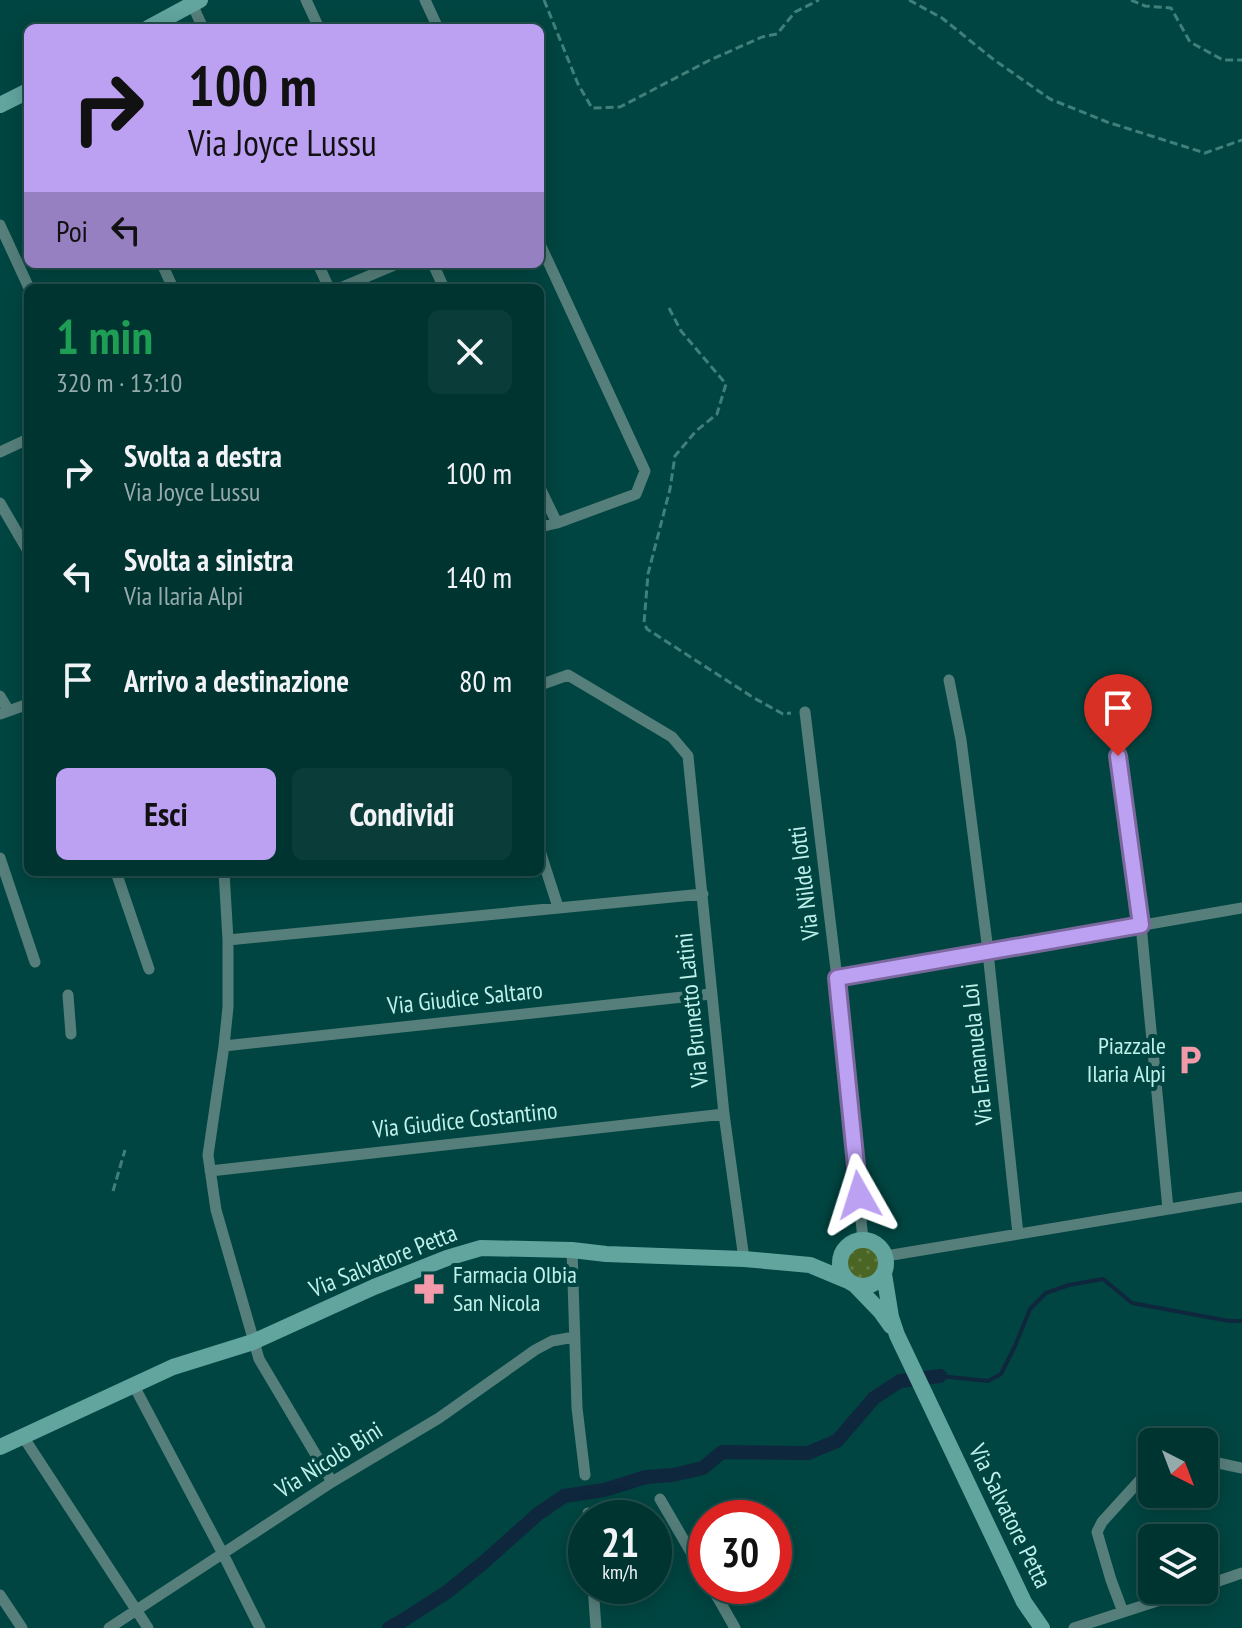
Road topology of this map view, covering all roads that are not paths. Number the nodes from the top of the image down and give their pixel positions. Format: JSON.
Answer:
{"nodes":[{"id":1,"x":306,"y":0,"type":"edge"},
{"id":2,"x":425,"y":0,"type":"edge"},
{"id":3,"x":194,"y":1,"type":"edge"},
{"id":4,"x":155,"y":24,"type":"edge"},
{"id":5,"x":202,"y":24,"type":"edge"},
{"id":6,"x":317,"y":24,"type":"edge"},
{"id":7,"x":436,"y":24,"type":"edge"},
{"id":8,"x":24,"y":93,"type":"edge"},
{"id":9,"x":0,"y":105,"type":"edge"},
{"id":10,"x":0,"y":225,"type":"edge"},
{"id":11,"x":544,"y":253,"type":"edge"},
{"id":12,"x":388,"y":268,"type":"edge"},
{"id":13,"x":27,"y":284,"type":"edge"},
{"id":14,"x":350,"y":284,"type":"edge"},
{"id":15,"x":24,"y":441,"type":"edge"},
{"id":16,"x":0,"y":452,"type":"edge"},
{"id":17,"x":544,"y":496,"type":"edge"},
{"id":18,"x":0,"y":503,"type":"edge"},
{"id":19,"x":557,"y":523,"type":"junction"},
{"id":20,"x":544,"y":526,"type":"edge"},
{"id":21,"x":24,"y":544,"type":"edge"},
{"id":22,"x":949,"y":680,"type":"dead end"},
{"id":23,"x":544,"y":684,"type":"edge"},
{"id":24,"x":0,"y":696,"type":"edge"},
{"id":25,"x":24,"y":705,"type":"edge"},
{"id":26,"x":5,"y":712,"type":"edge"},
{"id":27,"x":805,"y":712,"type":"road end"},
{"id":28,"x":1114,"y":727,"type":"dead end"},
{"id":29,"x":0,"y":858,"type":"edge"},
{"id":30,"x":544,"y":863,"type":"edge"},
{"id":31,"x":117,"y":876,"type":"edge"},
{"id":32,"x":224,"y":876,"type":"edge"},
{"id":33,"x":703,"y":894,"type":"junction"},
{"id":34,"x":558,"y":907,"type":"junction"},
{"id":35,"x":1242,"y":908,"type":"edge"},
{"id":36,"x":1141,"y":925,"type":"junction"},
{"id":37,"x":228,"y":940,"type":"junction"},
{"id":38,"x":988,"y":951,"type":"junction"},
{"id":39,"x":35,"y":962,"type":"dead end"},
{"id":40,"x":149,"y":969,"type":"dead end"},
{"id":41,"x":837,"y":978,"type":"junction"},
{"id":42,"x":711,"y":994,"type":"junction"},
{"id":43,"x":68,"y":995,"type":"dead end"},
{"id":44,"x":71,"y":1034,"type":"dead end"},
{"id":45,"x":224,"y":1046,"type":"junction"},
{"id":46,"x":724,"y":1114,"type":"junction"},
{"id":47,"x":210,"y":1171,"type":"junction"},
{"id":48,"x":1242,"y":1197,"type":"edge"},
{"id":49,"x":1168,"y":1209,"type":"junction"},
{"id":50,"x":1018,"y":1234,"type":"junction"},
{"id":51,"x":863,"y":1240,"type":"junction"},
{"id":52,"x":844,"y":1249,"type":"junction"},
{"id":53,"x":572,"y":1250,"type":"junction"},
{"id":54,"x":886,"y":1256,"type":"junction"},
{"id":55,"x":744,"y":1259,"type":"junction"},
{"id":56,"x":810,"y":1265,"type":"junction"},
{"id":57,"x":884,"y":1274,"type":"junction"},
{"id":58,"x":850,"y":1283,"type":"junction"},
{"id":59,"x":897,"y":1335,"type":"junction"},
{"id":60,"x":574,"y":1337,"type":"junction"},
{"id":61,"x":253,"y":1342,"type":"junction"},
{"id":62,"x":133,"y":1384,"type":"junction"},
{"id":63,"x":24,"y":1438,"type":"junction"},
{"id":64,"x":0,"y":1447,"type":"edge"},
{"id":65,"x":1218,"y":1463,"type":"edge"},
{"id":66,"x":1242,"y":1468,"type":"edge"},
{"id":67,"x":585,"y":1475,"type":"dead end"},
{"id":68,"x":332,"y":1482,"type":"junction"},
{"id":69,"x":1138,"y":1482,"type":"edge"},
{"id":70,"x":660,"y":1499,"type":"dead end"},
{"id":71,"x":688,"y":1547,"type":"edge"},
{"id":72,"x":223,"y":1554,"type":"junction"},
{"id":73,"x":1242,"y":1573,"type":"edge"},
{"id":74,"x":1218,"y":1581,"type":"edge"},
{"id":75,"x":0,"y":1595,"type":"edge"},
{"id":76,"x":594,"y":1604,"type":"edge"},
{"id":77,"x":721,"y":1604,"type":"edge"},
{"id":78,"x":1148,"y":1604,"type":"edge"},
{"id":79,"x":136,"y":1611,"type":"junction"},
{"id":80,"x":1123,"y":1612,"type":"junction"},
{"id":81,"x":22,"y":1628,"type":"edge"},
{"id":82,"x":109,"y":1628,"type":"edge"},
{"id":83,"x":148,"y":1628,"type":"edge"},
{"id":84,"x":260,"y":1628,"type":"edge"},
{"id":85,"x":596,"y":1628,"type":"edge"},
{"id":86,"x":735,"y":1628,"type":"edge"},
{"id":87,"x":1042,"y":1628,"type":"edge"},
{"id":88,"x":1074,"y":1628,"type":"edge"}],
"edges":[{"from":1,"to":6,"type":"street"},
{"from":2,"to":7,"type":"street"},
{"from":3,"to":4,"type":"street"},
{"from":3,"to":5,"type":"street"},
{"from":8,"to":9,"type":"street"},
{"from":10,"to":13,"type":"street"},
{"from":11,"to":19,"type":"street"},
{"from":12,"to":14,"type":"street"},
{"from":15,"to":16,"type":"street"},
{"from":17,"to":19,"type":"street"},
{"from":18,"to":21,"type":"street"},
{"from":19,"to":20,"type":"street"},
{"from":22,"to":38,"type":"street","name":"Via Emanuela Loi"},
{"from":23,"to":33,"type":"street","name":"Via Brunetto Latini"},
{"from":24,"to":26,"type":"street"},
{"from":25,"to":26,"type":"street"},
{"from":27,"to":41,"type":"street","name":"Via Nilde Iotti"},
{"from":28,"to":36,"type":"street"},
{"from":29,"to":39,"type":"street"},
{"from":30,"to":34,"type":"street"},
{"from":31,"to":40,"type":"street"},
{"from":32,"to":37,"type":"street"},
{"from":33,"to":34,"type":"street"},
{"from":33,"to":42,"type":"street","name":"Via Brunetto Latini"},
{"from":34,"to":37,"type":"street"},
{"from":35,"to":36,"type":"street"},
{"from":36,"to":38,"type":"street"},
{"from":36,"to":49,"type":"street"},
{"from":37,"to":45,"type":"street"},
{"from":38,"to":41,"type":"street"},
{"from":38,"to":50,"type":"street","name":"Via Emanuela Loi"},
{"from":41,"to":51,"type":"street","name":"Via Nilde Iotti"},
{"from":42,"to":45,"type":"street","name":"Via Giudice Saltaro"},
{"from":42,"to":46,"type":"street","name":"Via Brunetto Latini"},
{"from":43,"to":44,"type":"street"},
{"from":45,"to":47,"type":"street"},
{"from":46,"to":47,"type":"street","name":"Via Giudice Costantino"},
{"from":46,"to":55,"type":"street","name":"Via Brunetto Latini"},
{"from":47,"to":61,"type":"street"},
{"from":48,"to":49,"type":"street"},
{"from":49,"to":50,"type":"street"},
{"from":50,"to":54,"type":"street"},
{"from":51,"to":52,"type":"street"},
{"from":51,"to":54,"type":"street"},
{"from":52,"to":56,"type":"street"},
{"from":52,"to":58,"type":"street"},
{"from":53,"to":55,"type":"street","name":"Via Salvatore Petta"},
{"from":53,"to":60,"type":"street"},
{"from":53,"to":61,"type":"street","name":"Via Salvatore Petta"},
{"from":54,"to":57,"type":"street"},
{"from":55,"to":56,"type":"street","name":"Via Salvatore Petta"},
{"from":56,"to":58,"type":"street","name":"Via Salvatore Petta"},
{"from":57,"to":58,"type":"street"},
{"from":57,"to":59,"type":"street","name":"Via Salvatore Petta"},
{"from":58,"to":59,"type":"street","name":"Via Salvatore Petta"},
{"from":59,"to":87,"type":"street","name":"Via Salvatore Petta"},
{"from":60,"to":67,"type":"street"},
{"from":60,"to":68,"type":"street","name":"Via Nicolò Bini"},
{"from":61,"to":62,"type":"street","name":"Via Salvatore Petta"},
{"from":61,"to":68,"type":"street"},
{"from":62,"to":63,"type":"street","name":"Via Salvatore Petta"},
{"from":62,"to":72,"type":"street"},
{"from":63,"to":64,"type":"street","name":"Via Salvatore Petta"},
{"from":63,"to":79,"type":"street"},
{"from":65,"to":66,"type":"street"},
{"from":68,"to":72,"type":"street","name":"Via Nicolò Bini"},
{"from":69,"to":80,"type":"street"},
{"from":70,"to":71,"type":"street"},
{"from":72,"to":79,"type":"street","name":"Via Nicolò Bini"},
{"from":72,"to":84,"type":"street"},
{"from":73,"to":74,"type":"street"},
{"from":75,"to":81,"type":"street"},
{"from":76,"to":85,"type":"street"},
{"from":77,"to":86,"type":"street"},
{"from":78,"to":80,"type":"street"},
{"from":79,"to":82,"type":"street","name":"Via Nicolò Bini"},
{"from":79,"to":83,"type":"street"},
{"from":80,"to":88,"type":"street"}]}
